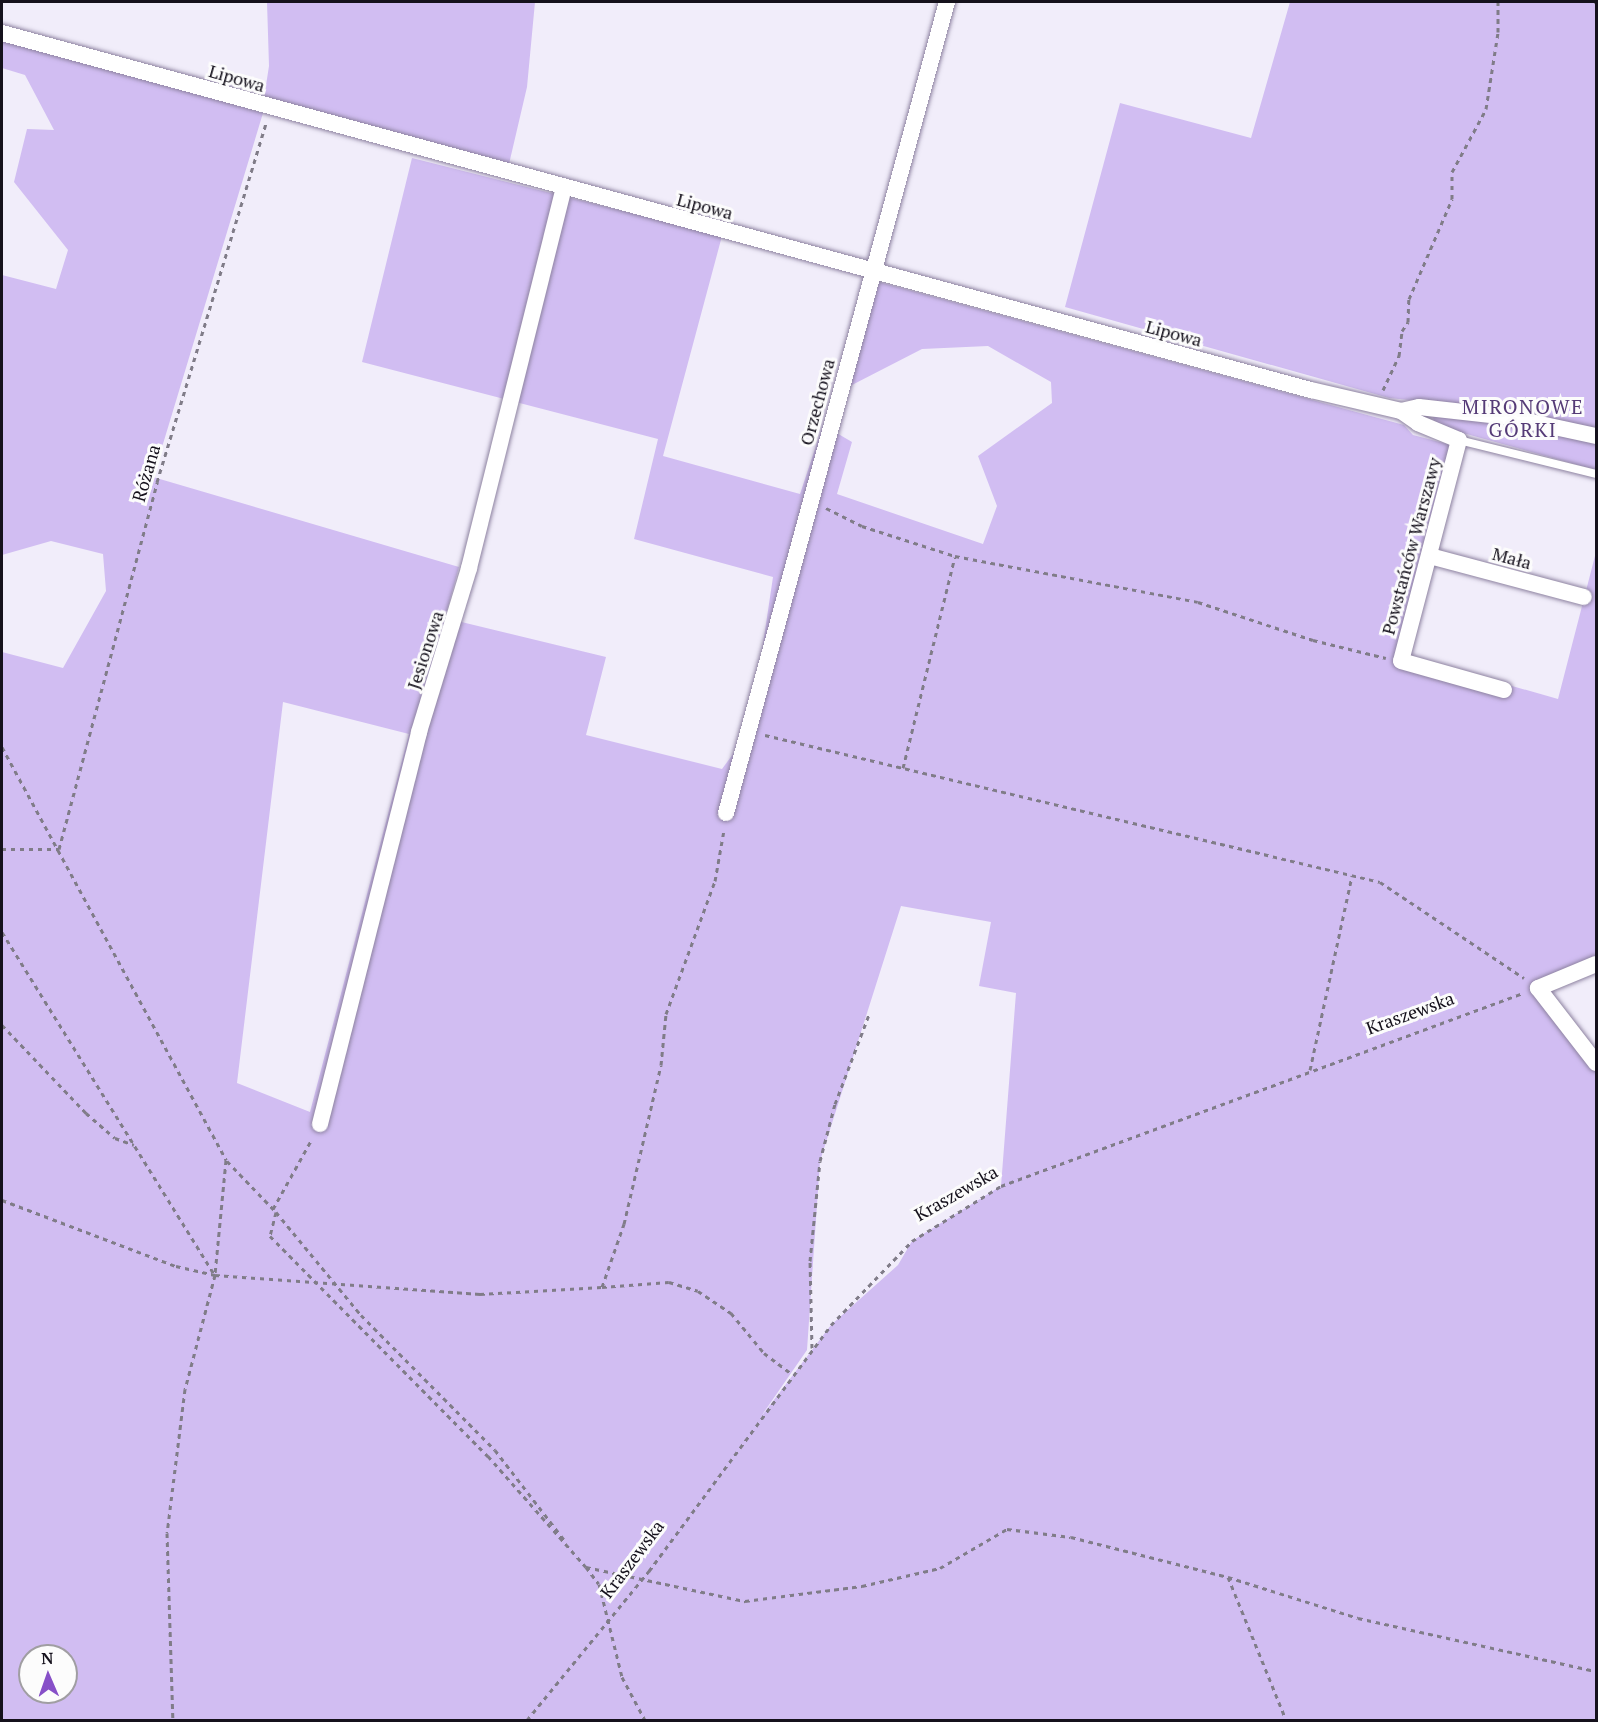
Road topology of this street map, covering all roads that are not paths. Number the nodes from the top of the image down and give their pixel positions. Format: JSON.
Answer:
{"nodes":[{"id":1,"x":947,"y":2,"type":"edge"},
{"id":2,"x":2,"y":33,"type":"edge"},
{"id":3,"x":564,"y":187,"type":"junction"},
{"id":4,"x":873,"y":271,"type":"junction"},
{"id":5,"x":1401,"y":411,"type":"junction"},
{"id":6,"x":1596,"y":436,"type":"edge"},
{"id":7,"x":1459,"y":440,"type":"junction"},
{"id":8,"x":1596,"y":474,"type":"edge"},
{"id":9,"x":1430,"y":556,"type":"junction"},
{"id":10,"x":1584,"y":597,"type":"dead end"},
{"id":11,"x":1504,"y":690,"type":"dead end"},
{"id":12,"x":726,"y":813,"type":"road end"},
{"id":13,"x":1596,"y":964,"type":"edge"},
{"id":14,"x":1596,"y":1063,"type":"edge"},
{"id":15,"x":320,"y":1124,"type":"road end"}],
"edges":[{"from":1,"to":4,"type":"street","name":"Orzechowa"},
{"from":2,"to":3,"type":"street","name":"Lipowa"},
{"from":3,"to":4,"type":"street","name":"Lipowa"},
{"from":3,"to":15,"type":"street","name":"Jesionowa"},
{"from":4,"to":5,"type":"street","name":"Lipowa"},
{"from":4,"to":12,"type":"street","name":"Orzechowa"},
{"from":5,"to":6,"type":"street","name":"Lipowa"},
{"from":5,"to":7,"type":"street","name":"Lipowa"},
{"from":7,"to":8,"type":"lane","name":"Lipowa"},
{"from":7,"to":9,"type":"street","name":"Powstańców Warszawy"},
{"from":9,"to":10,"type":"street","name":"Mała"},
{"from":9,"to":11,"type":"street","name":"Powstańców Warszawy"},
{"from":13,"to":14,"type":"street"}]}
